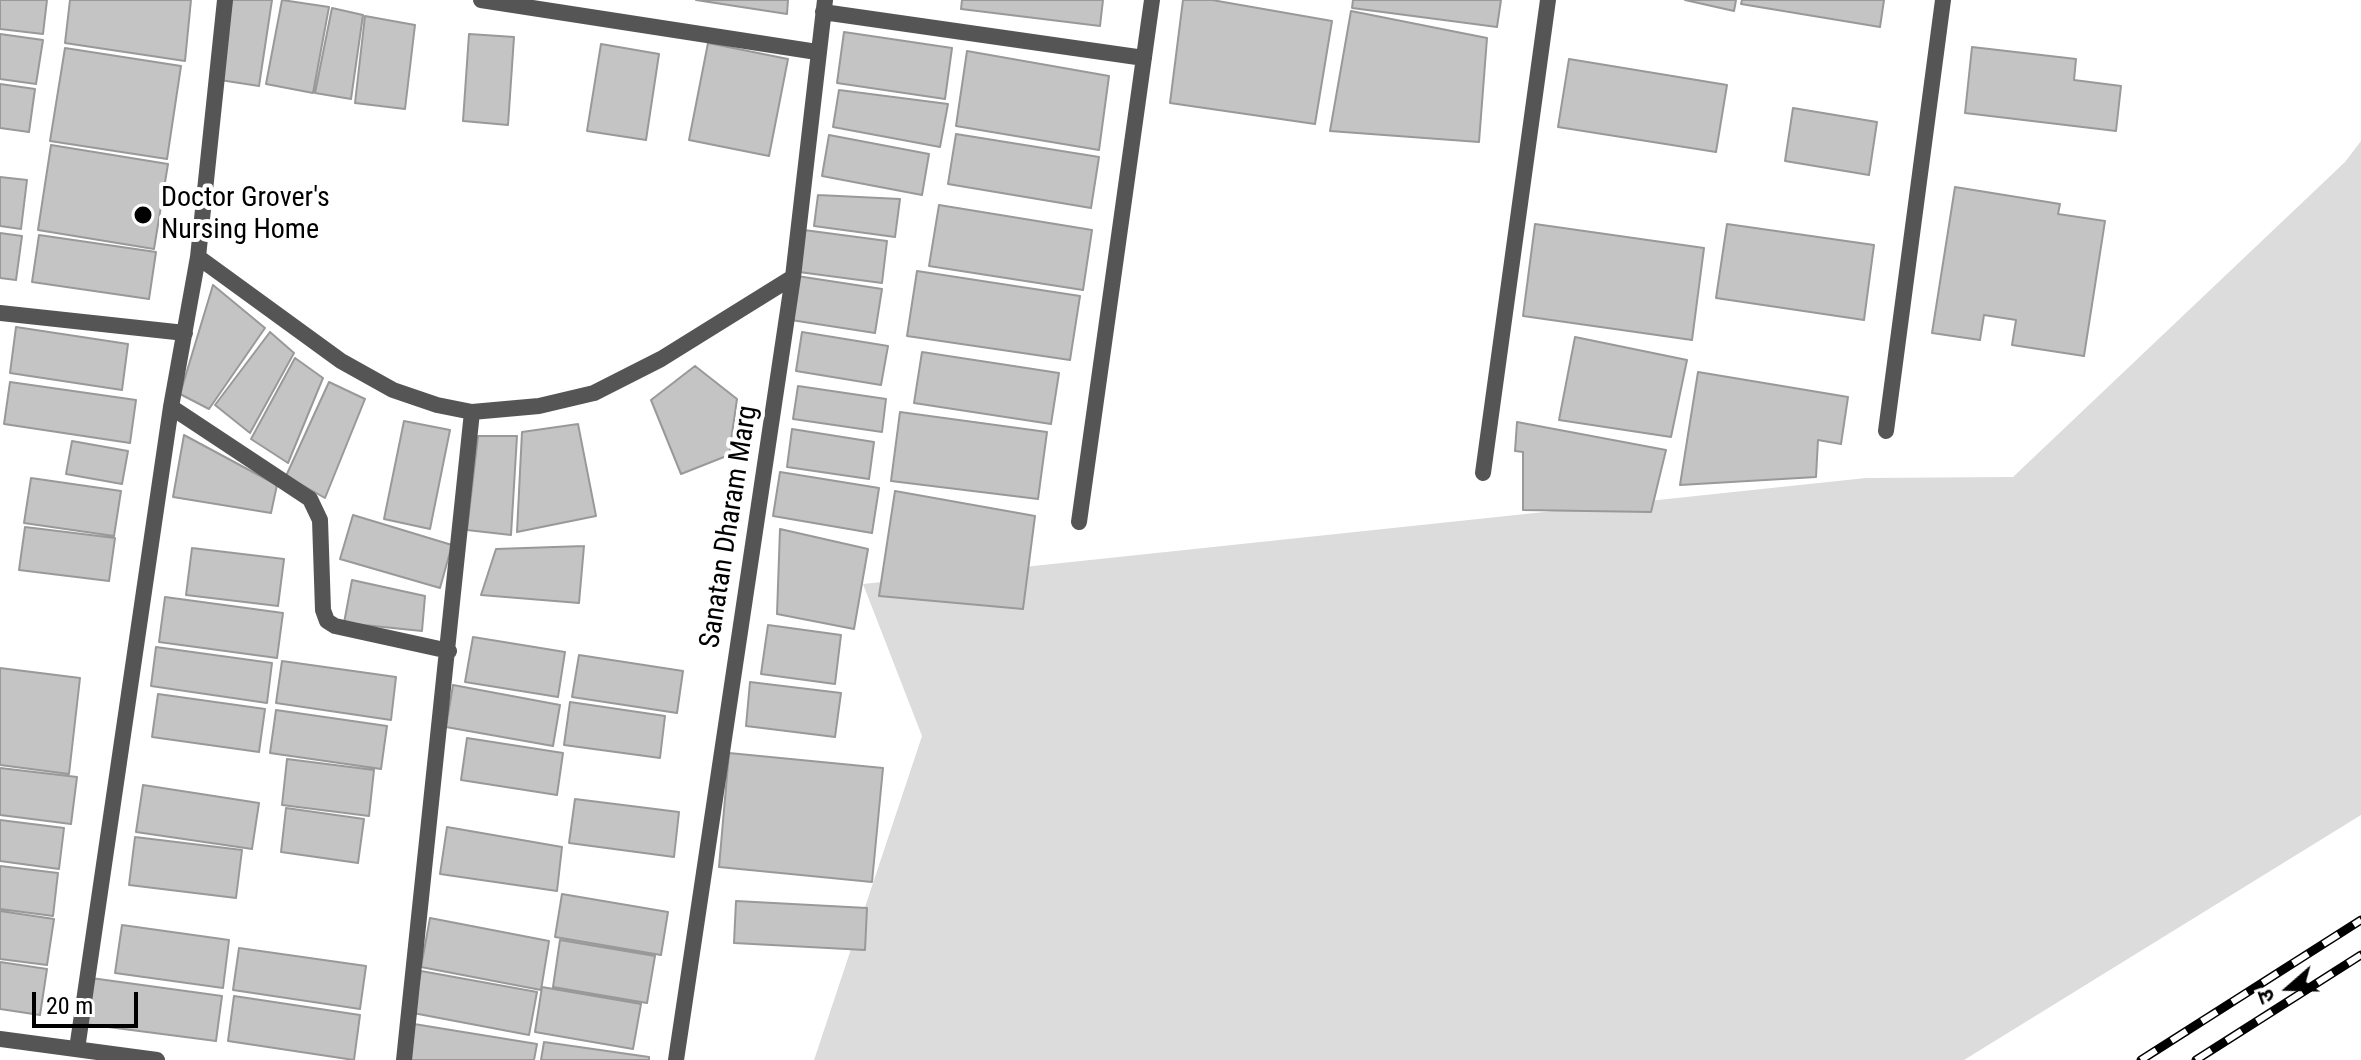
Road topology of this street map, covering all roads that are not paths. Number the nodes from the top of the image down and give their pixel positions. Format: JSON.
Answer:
{"nodes":[{"id":1,"x":225,"y":0,"type":"edge"},
{"id":2,"x":481,"y":0,"type":"edge"},
{"id":3,"x":1152,"y":0,"type":"edge"},
{"id":4,"x":1548,"y":0,"type":"edge"},
{"id":5,"x":1943,"y":0,"type":"edge"},
{"id":6,"x":824,"y":6,"type":"edge"},
{"id":7,"x":817,"y":52,"type":"junction"},
{"id":8,"x":1144,"y":58,"type":"junction"},
{"id":9,"x":198,"y":257,"type":"junction"},
{"id":10,"x":793,"y":277,"type":"junction"},
{"id":11,"x":0,"y":313,"type":"edge"},
{"id":12,"x":185,"y":333,"type":"junction"},
{"id":13,"x":171,"y":407,"type":"junction"},
{"id":14,"x":472,"y":412,"type":"junction"},
{"id":15,"x":1886,"y":431,"type":"dead end"},
{"id":16,"x":1483,"y":473,"type":"dead end"},
{"id":17,"x":1079,"y":522,"type":"dead end"},
{"id":18,"x":449,"y":651,"type":"junction"},
{"id":19,"x":0,"y":1039,"type":"edge"},
{"id":20,"x":77,"y":1049,"type":"junction"},
{"id":21,"x":157,"y":1060,"type":"edge"},
{"id":22,"x":404,"y":1060,"type":"edge"},
{"id":23,"x":676,"y":1060,"type":"edge"}],
"edges":[{"from":1,"to":9,"type":"street"},
{"from":2,"to":7,"type":"street"},
{"from":3,"to":8,"type":"street"},
{"from":4,"to":16,"type":"street"},
{"from":5,"to":15,"type":"street"},
{"from":6,"to":7,"type":"street","name":"Sanatan Dharam Marg"},
{"from":6,"to":8,"type":"street"},
{"from":7,"to":10,"type":"street","name":"Sanatan Dharam Marg"},
{"from":8,"to":17,"type":"street"},
{"from":9,"to":12,"type":"street"},
{"from":9,"to":14,"type":"street"},
{"from":10,"to":14,"type":"street"},
{"from":10,"to":23,"type":"street","name":"Sanatan Dharam Marg"},
{"from":11,"to":12,"type":"street"},
{"from":12,"to":13,"type":"street"},
{"from":13,"to":18,"type":"street"},
{"from":13,"to":20,"type":"street"},
{"from":14,"to":18,"type":"street"},
{"from":18,"to":22,"type":"street"},
{"from":19,"to":20,"type":"street"},
{"from":20,"to":21,"type":"street"}]}
